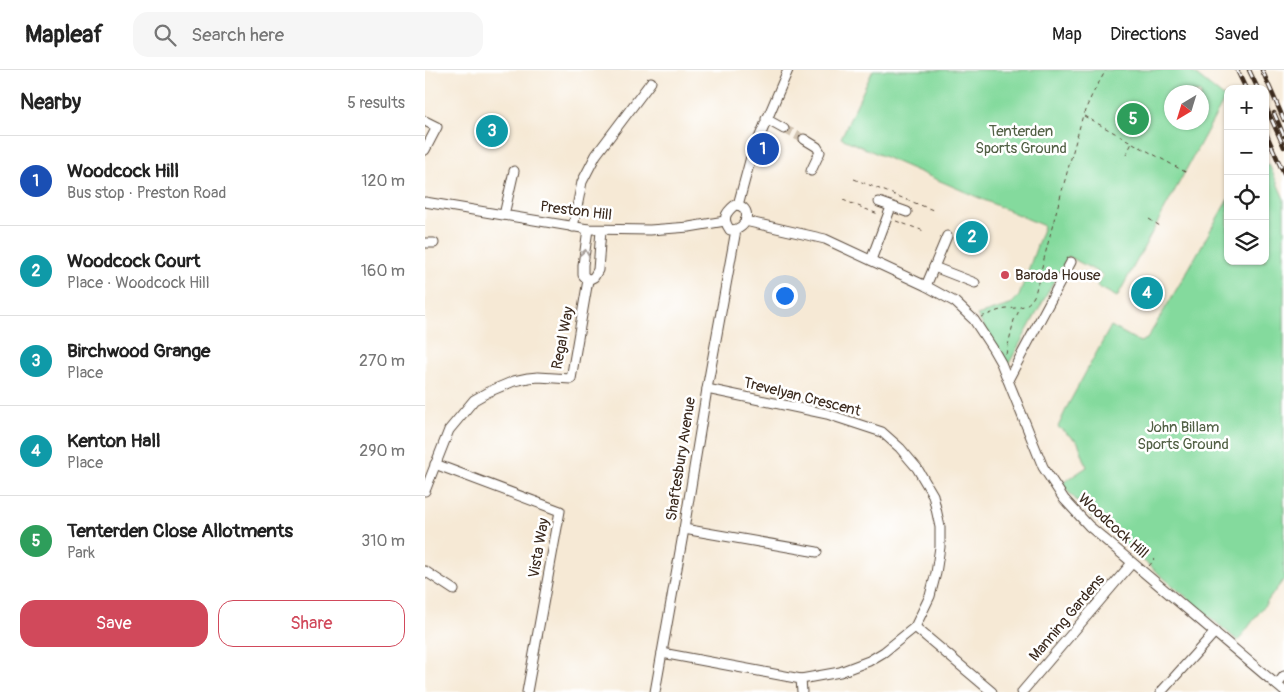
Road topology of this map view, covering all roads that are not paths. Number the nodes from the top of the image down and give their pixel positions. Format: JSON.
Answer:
{"nodes":[{"id":1,"x":788,"y":70,"type":"edge"},
{"id":2,"x":651,"y":82,"type":"dead end"},
{"id":3,"x":766,"y":119,"type":"junction"},
{"id":4,"x":425,"y":121,"type":"edge"},
{"id":5,"x":784,"y":129,"type":"tunnel mouth"},
{"id":6,"x":803,"y":139,"type":"tunnel mouth"},
{"id":7,"x":425,"y":150,"type":"edge"},
{"id":8,"x":514,"y":171,"type":"dead end"},
{"id":9,"x":811,"y":171,"type":"dead end"},
{"id":10,"x":425,"y":202,"type":"edge"},
{"id":11,"x":879,"y":202,"type":"dead end"},
{"id":12,"x":738,"y":205,"type":"junction"},
{"id":13,"x":891,"y":207,"type":"junction"},
{"id":14,"x":907,"y":212,"type":"dead end"},
{"id":15,"x":504,"y":215,"type":"junction"},
{"id":16,"x":745,"y":220,"type":"junction"},
{"id":17,"x":725,"y":221,"type":"junction"},
{"id":18,"x":573,"y":227,"type":"junction"},
{"id":19,"x":588,"y":229,"type":"junction"},
{"id":20,"x":601,"y":230,"type":"junction"},
{"id":21,"x":736,"y":230,"type":"junction"},
{"id":22,"x":947,"y":236,"type":"dead end"},
{"id":23,"x":871,"y":260,"type":"junction"},
{"id":24,"x":1071,"y":262,"type":"dead end"},
{"id":25,"x":933,"y":267,"type":"junction"},
{"id":26,"x":588,"y":280,"type":"junction"},
{"id":27,"x":975,"y":283,"type":"dead end"},
{"id":28,"x":926,"y":286,"type":"junction"},
{"id":29,"x":1008,"y":380,"type":"junction"},
{"id":30,"x":707,"y":389,"type":"junction"},
{"id":31,"x":435,"y":464,"type":"junction"},
{"id":32,"x":425,"y":491,"type":"edge"},
{"id":33,"x":684,"y":529,"type":"junction"},
{"id":34,"x":817,"y":552,"type":"dead end"},
{"id":35,"x":1132,"y":563,"type":"junction"},
{"id":36,"x":425,"y":571,"type":"edge"},
{"id":37,"x":454,"y":590,"type":"dead end"},
{"id":38,"x":915,"y":626,"type":"junction"},
{"id":39,"x":1215,"y":632,"type":"junction"},
{"id":40,"x":662,"y":653,"type":"junction"},
{"id":41,"x":1284,"y":676,"type":"edge"},
{"id":42,"x":801,"y":679,"type":"junction"},
{"id":43,"x":1281,"y":688,"type":"edge"},
{"id":44,"x":527,"y":692,"type":"edge"},
{"id":45,"x":655,"y":692,"type":"edge"},
{"id":46,"x":802,"y":692,"type":"edge"},
{"id":47,"x":992,"y":692,"type":"edge"},
{"id":48,"x":1022,"y":692,"type":"edge"},
{"id":49,"x":1161,"y":692,"type":"edge"}],
"edges":[{"from":1,"to":3,"type":"street"},
{"from":2,"to":18,"type":"street"},
{"from":3,"to":5,"type":"street"},
{"from":3,"to":12,"type":"street"},
{"from":4,"to":7,"type":"street"},
{"from":6,"to":9,"type":"street"},
{"from":8,"to":15,"type":"street"},
{"from":10,"to":15,"type":"street","name":"Preston Hill"},
{"from":11,"to":13,"type":"street"},
{"from":12,"to":16,"type":"street"},
{"from":12,"to":17,"type":"street"},
{"from":13,"to":14,"type":"street"},
{"from":13,"to":23,"type":"street"},
{"from":15,"to":18,"type":"street","name":"Preston Hill"},
{"from":16,"to":21,"type":"street"},
{"from":16,"to":23,"type":"street","name":"Woodcock Hill"},
{"from":17,"to":20,"type":"street","name":"Preston Hill"},
{"from":17,"to":21,"type":"street"},
{"from":18,"to":19,"type":"street","name":"Preston Hill"},
{"from":19,"to":20,"type":"street","name":"Preston Hill"},
{"from":26,"to":19,"type":"street","name":"Regal Way","one_way":true},
{"from":20,"to":26,"type":"street","name":"Regal Way"},
{"from":21,"to":30,"type":"street","name":"Shaftesbury Avenue"},
{"from":22,"to":25,"type":"street"},
{"from":23,"to":28,"type":"street","name":"Woodcock Hill"},
{"from":24,"to":29,"type":"street"},
{"from":25,"to":27,"type":"street"},
{"from":25,"to":28,"type":"street"},
{"from":26,"to":31,"type":"street","name":"Regal Way"},
{"from":28,"to":29,"type":"street","name":"Woodcock Hill"},
{"from":29,"to":35,"type":"street","name":"Woodcock Hill"},
{"from":30,"to":33,"type":"street","name":"Shaftesbury Avenue"},
{"from":30,"to":38,"type":"street","name":"Trevelyan Crescent"},
{"from":31,"to":32,"type":"street","name":"Regal Way"},
{"from":31,"to":44,"type":"street","name":"Vista Way"},
{"from":33,"to":34,"type":"street"},
{"from":33,"to":40,"type":"street","name":"Shaftesbury Avenue"},
{"from":35,"to":39,"type":"street","name":"Woodcock Hill"},
{"from":35,"to":48,"type":"street","name":"Manning Gardens"},
{"from":36,"to":37,"type":"street"},
{"from":38,"to":42,"type":"street","name":"Trevelyan Crescent"},
{"from":38,"to":47,"type":"street"},
{"from":39,"to":43,"type":"street","name":"Woodcock Hill"},
{"from":39,"to":49,"type":"street"},
{"from":40,"to":42,"type":"street","name":"Trevelyan Crescent"},
{"from":40,"to":45,"type":"street","name":"Shaftesbury Avenue"},
{"from":41,"to":43,"type":"street"},
{"from":42,"to":46,"type":"street"}]}
